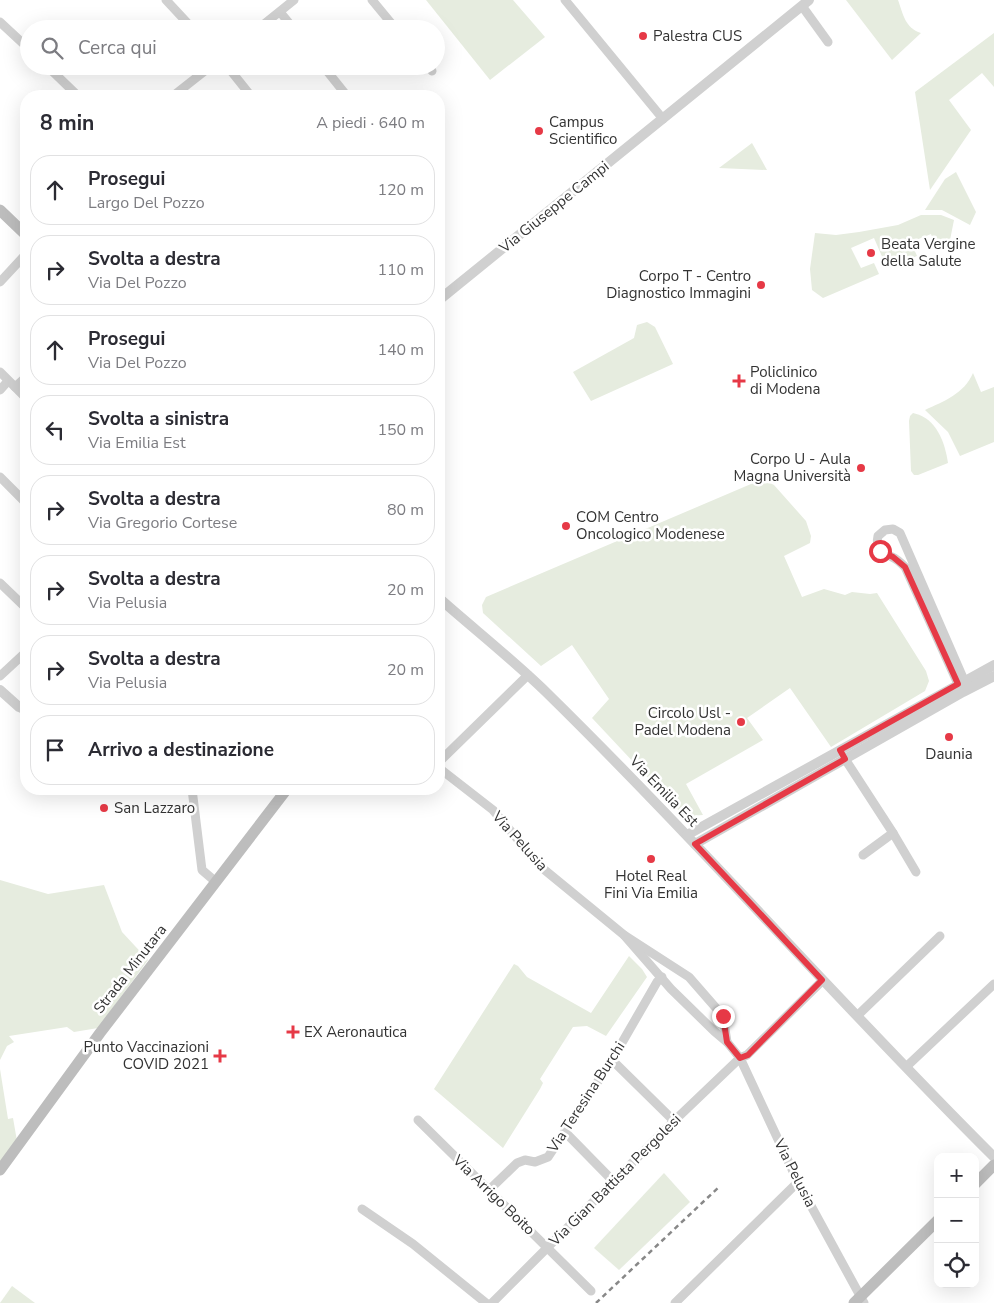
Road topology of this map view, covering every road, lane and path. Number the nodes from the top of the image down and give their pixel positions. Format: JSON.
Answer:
{"nodes":[{"id":1,"x":166,"y":0,"type":"edge"},
{"id":2,"x":294,"y":0,"type":"edge"},
{"id":3,"x":372,"y":0,"type":"edge"},
{"id":4,"x":565,"y":0,"type":"edge"},
{"id":5,"x":805,"y":3,"type":"edge"},
{"id":6,"x":280,"y":12,"type":"junction"},
{"id":7,"x":185,"y":20,"type":"edge"},
{"id":8,"x":270,"y":20,"type":"edge"},
{"id":9,"x":287,"y":20,"type":"edge"},
{"id":10,"x":389,"y":20,"type":"edge"},
{"id":11,"x":0,"y":22,"type":"edge"},
{"id":12,"x":20,"y":41,"type":"edge"},
{"id":13,"x":828,"y":42,"type":"dead end"},
{"id":14,"x":56,"y":75,"type":"edge"},
{"id":15,"x":200,"y":75,"type":"edge"},
{"id":16,"x":234,"y":75,"type":"edge"},
{"id":17,"x":330,"y":75,"type":"edge"},
{"id":18,"x":72,"y":90,"type":"edge"},
{"id":19,"x":181,"y":90,"type":"edge"},
{"id":20,"x":246,"y":90,"type":"edge"},
{"id":21,"x":342,"y":90,"type":"edge"},
{"id":22,"x":663,"y":119,"type":"junction"},
{"id":23,"x":0,"y":210,"type":"edge"},
{"id":24,"x":20,"y":230,"type":"edge"},
{"id":25,"x":20,"y":260,"type":"edge"},
{"id":26,"x":0,"y":282,"type":"edge"},
{"id":27,"x":445,"y":295,"type":"edge"},
{"id":28,"x":0,"y":372,"type":"edge"},
{"id":29,"x":20,"y":380,"type":"edge"},
{"id":30,"x":12,"y":384,"type":"junction"},
{"id":31,"x":0,"y":390,"type":"edge"},
{"id":32,"x":20,"y":392,"type":"edge"},
{"id":33,"x":0,"y":477,"type":"edge"},
{"id":34,"x":20,"y":497,"type":"edge"},
{"id":35,"x":0,"y":583,"type":"edge"},
{"id":36,"x":20,"y":602,"type":"edge"},
{"id":37,"x":445,"y":603,"type":"edge"},
{"id":38,"x":20,"y":658,"type":"edge"},
{"id":39,"x":994,"y":664,"type":"edge"},
{"id":40,"x":528,"y":675,"type":"junction"},
{"id":41,"x":0,"y":676,"type":"edge"},
{"id":42,"x":994,"y":676,"type":"edge"},
{"id":43,"x":963,"y":687,"type":"junction"},
{"id":44,"x":0,"y":690,"type":"edge"},
{"id":45,"x":20,"y":707,"type":"edge"},
{"id":46,"x":843,"y":755,"type":"junction"},
{"id":47,"x":445,"y":756,"type":"edge"},
{"id":48,"x":445,"y":773,"type":"edge"},
{"id":49,"x":774,"y":793,"type":"junction"},
{"id":50,"x":193,"y":795,"type":"edge"},
{"id":51,"x":282,"y":795,"type":"edge"},
{"id":52,"x":892,"y":834,"type":"junction"},
{"id":53,"x":687,"y":835,"type":"junction"},
{"id":54,"x":695,"y":844,"type":"junction"},
{"id":55,"x":863,"y":855,"type":"dead end"},
{"id":56,"x":916,"y":872,"type":"dead end"},
{"id":57,"x":216,"y":882,"type":"junction"},
{"id":58,"x":624,"y":935,"type":"junction"},
{"id":59,"x":940,"y":936,"type":"dead end"},
{"id":60,"x":671,"y":967,"type":"junction"},
{"id":61,"x":662,"y":977,"type":"junction"},
{"id":62,"x":822,"y":980,"type":"junction"},
{"id":63,"x":994,"y":984,"type":"edge"},
{"id":64,"x":857,"y":1016,"type":"junction"},
{"id":65,"x":727,"y":1042,"type":"junction"},
{"id":66,"x":740,"y":1058,"type":"junction"},
{"id":67,"x":612,"y":1060,"type":"junction"},
{"id":68,"x":906,"y":1067,"type":"junction"},
{"id":69,"x":418,"y":1120,"type":"dead end"},
{"id":70,"x":674,"y":1121,"type":"junction"},
{"id":71,"x":565,"y":1132,"type":"junction"},
{"id":72,"x":994,"y":1157,"type":"edge"},
{"id":73,"x":994,"y":1165,"type":"edge"},
{"id":74,"x":0,"y":1170,"type":"edge"},
{"id":75,"x":979,"y":1180,"type":"edge"},
{"id":76,"x":613,"y":1181,"type":"junction"},
{"id":77,"x":798,"y":1182,"type":"junction"},
{"id":78,"x":488,"y":1191,"type":"junction"},
{"id":79,"x":362,"y":1209,"type":"dead end"},
{"id":80,"x":934,"y":1224,"type":"edge"},
{"id":81,"x":548,"y":1247,"type":"junction"},
{"id":82,"x":591,"y":1291,"type":"dead end"},
{"id":83,"x":860,"y":1301,"type":"edge"},
{"id":84,"x":486,"y":1303,"type":"edge"},
{"id":85,"x":492,"y":1303,"type":"edge"},
{"id":86,"x":675,"y":1303,"type":"edge"}],
"edges":[{"from":1,"to":7,"type":"street"},
{"from":2,"to":6,"type":"street"},
{"from":3,"to":10,"type":"street"},
{"from":4,"to":22,"type":"street"},
{"from":5,"to":13,"type":"street"},
{"from":5,"to":22,"type":"street","name":"Via Giuseppe Campi"},
{"from":6,"to":8,"type":"street"},
{"from":6,"to":9,"type":"street"},
{"from":11,"to":12,"type":"street"},
{"from":14,"to":18,"type":"street"},
{"from":15,"to":19,"type":"street"},
{"from":16,"to":20,"type":"street"},
{"from":17,"to":21,"type":"street"},
{"from":22,"to":27,"type":"street","name":"Via Giuseppe Campi"},
{"from":23,"to":24,"type":"main road"},
{"from":25,"to":26,"type":"street"},
{"from":28,"to":30,"type":"street"},
{"from":29,"to":30,"type":"street"},
{"from":30,"to":31,"type":"street"},
{"from":30,"to":32,"type":"street"},
{"from":33,"to":34,"type":"street"},
{"from":35,"to":36,"type":"street"},
{"from":37,"to":40,"type":"street","name":"Via Emilia Est"},
{"from":38,"to":41,"type":"street"},
{"from":39,"to":43,"type":"street"},
{"from":40,"to":47,"type":"street"},
{"from":40,"to":53,"type":"street","name":"Via Emilia Est"},
{"from":42,"to":43,"type":"street"},
{"from":43,"to":43,"type":"street"},
{"from":43,"to":46,"type":"street"},
{"from":44,"to":45,"type":"street"},
{"from":46,"to":49,"type":"street"},
{"from":46,"to":52,"type":"street"},
{"from":48,"to":58,"type":"street","name":"Via Pelusia"},
{"from":49,"to":53,"type":"street"},
{"from":49,"to":54,"type":"street"},
{"from":50,"to":57,"type":"street"},
{"from":51,"to":57,"type":"main road","name":"Strada Minutara"},
{"from":52,"to":55,"type":"street"},
{"from":52,"to":56,"type":"street"},
{"from":53,"to":54,"type":"street","name":"Via Emilia Est"},
{"from":54,"to":62,"type":"street","name":"Via Emilia Est"},
{"from":57,"to":74,"type":"main road","name":"Strada Minutara"},
{"from":58,"to":60,"type":"street","name":"Via Pelusia"},
{"from":58,"to":61,"type":"street","name":"Via Pelusia"},
{"from":59,"to":64,"type":"street"},
{"from":60,"to":61,"type":"street"},
{"from":60,"to":65,"type":"street","name":"Via Pelusia"},
{"from":61,"to":65,"type":"street","name":"Via Pelusia"},
{"from":61,"to":67,"type":"street","name":"Via Teresina Burchi"},
{"from":62,"to":64,"type":"street","name":"Via Emilia Est"},
{"from":62,"to":66,"type":"street","name":"Via Gian Battista Pergolesi"},
{"from":63,"to":68,"type":"street"},
{"from":64,"to":68,"type":"street","name":"Via Emilia Est"},
{"from":65,"to":66,"type":"street","name":"Via Pelusia"},
{"from":66,"to":70,"type":"street","name":"Via Gian Battista Pergolesi"},
{"from":66,"to":77,"type":"street","name":"Via Pelusia"},
{"from":67,"to":70,"type":"street"},
{"from":67,"to":71,"type":"street","name":"Via Teresina Burchi"},
{"from":68,"to":72,"type":"street","name":"Via Emilia Est"},
{"from":69,"to":78,"type":"street","name":"Via Arrigo Boito"},
{"from":70,"to":76,"type":"street","name":"Via Gian Battista Pergolesi"},
{"from":71,"to":76,"type":"street"},
{"from":71,"to":78,"type":"street","name":"Via Teresina Burchi"},
{"from":73,"to":75,"type":"main road"},
{"from":76,"to":81,"type":"street","name":"Via Gian Battista Pergolesi"},
{"from":77,"to":83,"type":"street","name":"Via Pelusia"},
{"from":77,"to":86,"type":"street"},
{"from":78,"to":81,"type":"street","name":"Via Arrigo Boito"},
{"from":79,"to":84,"type":"street"},
{"from":80,"to":83,"type":"main road"},
{"from":81,"to":82,"type":"street","name":"Via Arrigo Boito"},
{"from":81,"to":85,"type":"street","name":"Via Gian Battista Pergolesi"}]}
